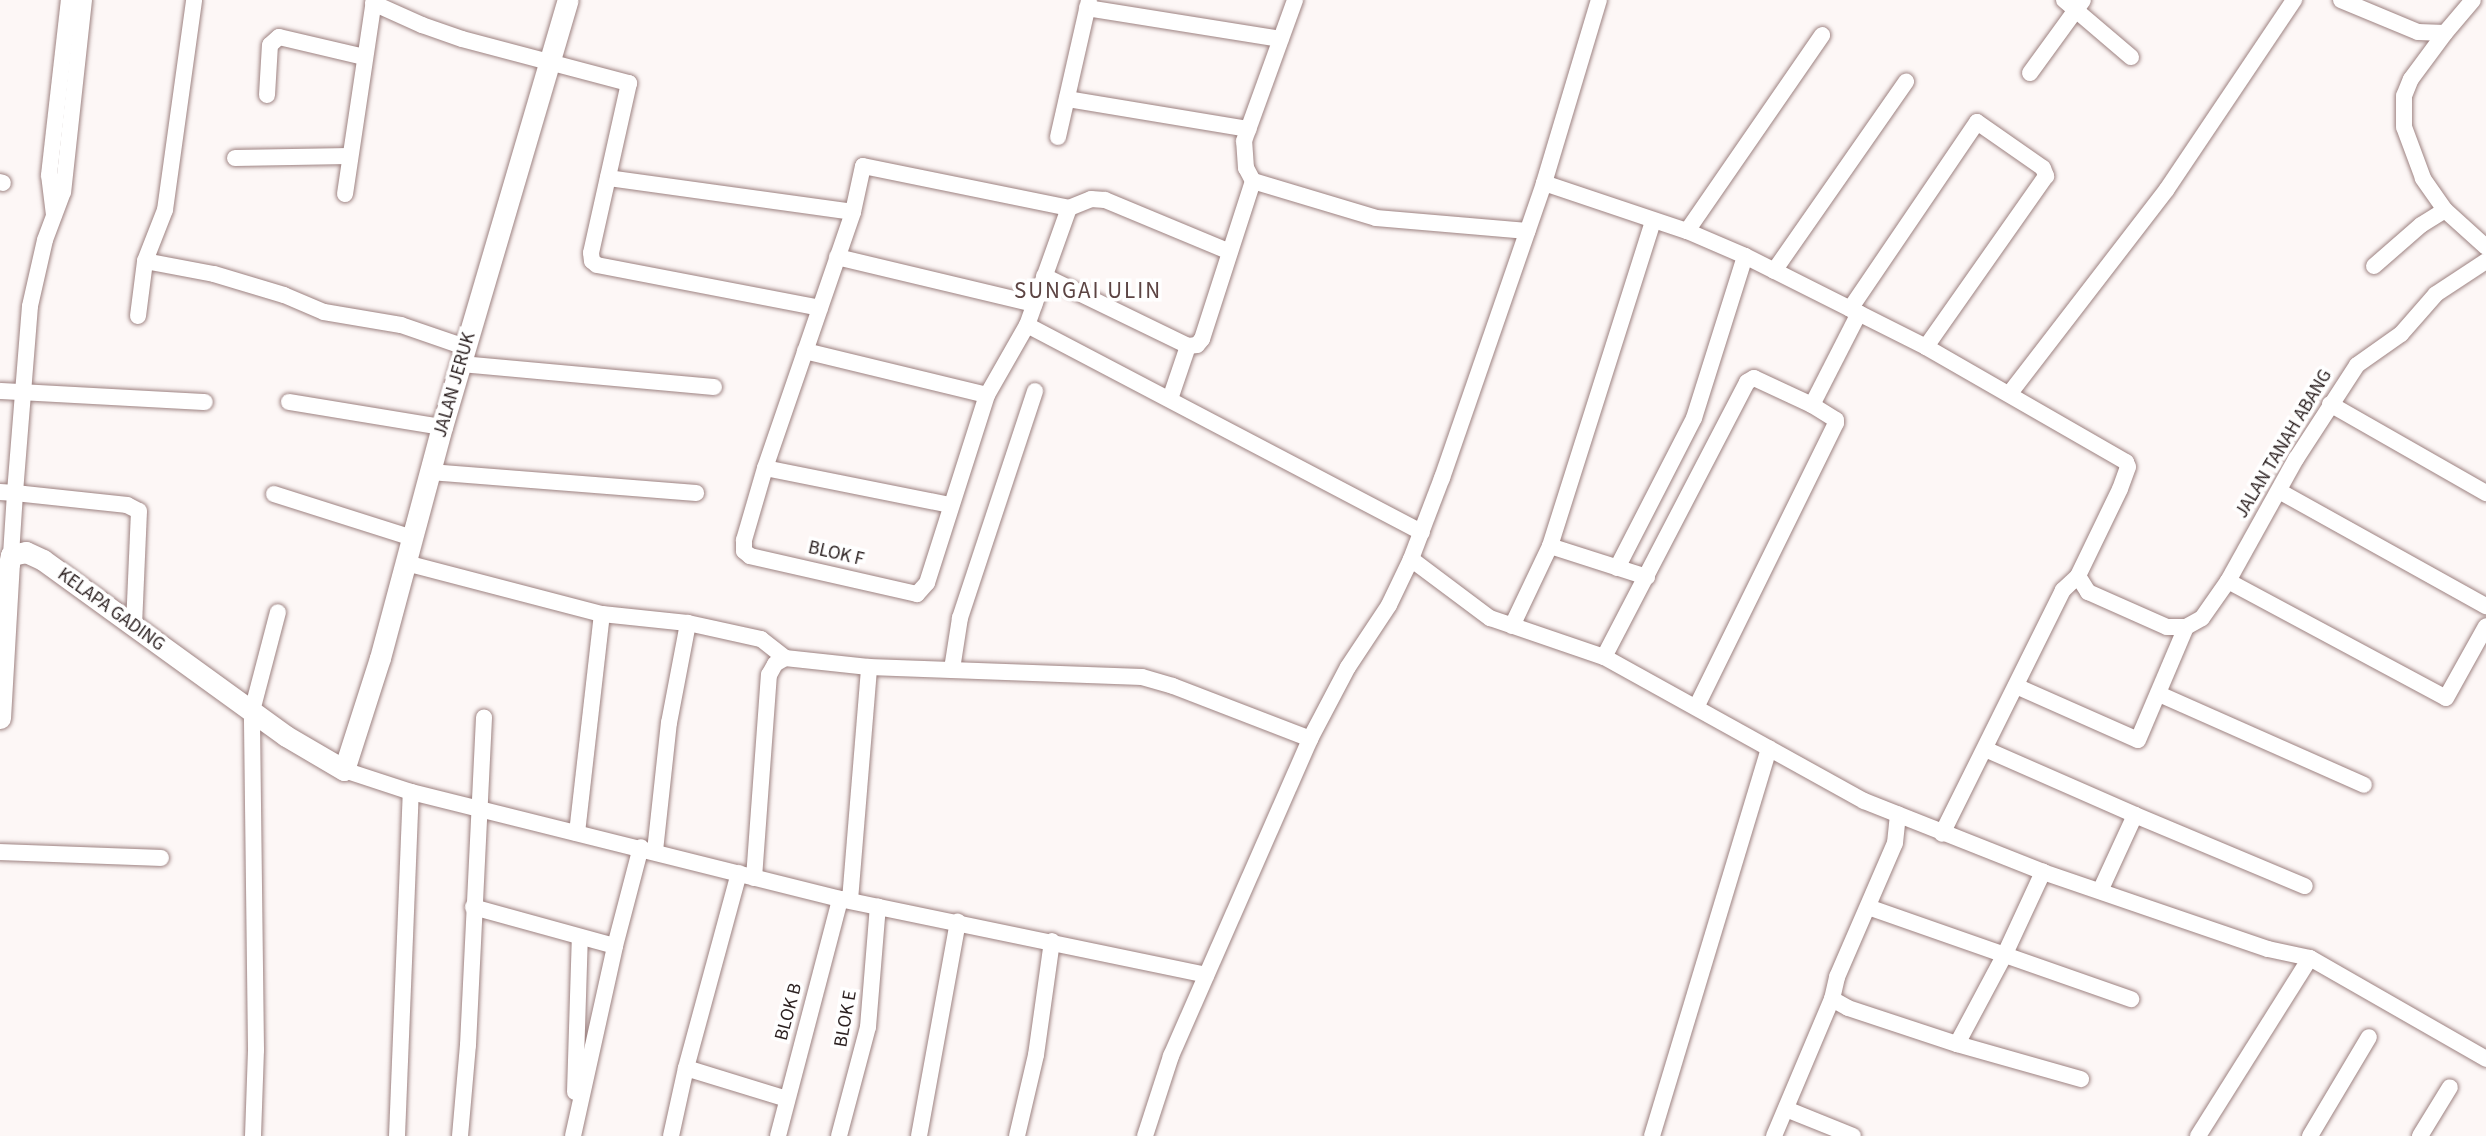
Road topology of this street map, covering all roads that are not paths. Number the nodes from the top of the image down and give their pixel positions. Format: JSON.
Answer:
{"nodes":[{"id":1,"x":69,"y":0,"type":"edge"},
{"id":2,"x":84,"y":0,"type":"edge"},
{"id":3,"x":194,"y":0,"type":"edge"},
{"id":4,"x":568,"y":0,"type":"edge"},
{"id":5,"x":1295,"y":0,"type":"edge"},
{"id":6,"x":1599,"y":0,"type":"edge"},
{"id":7,"x":2294,"y":0,"type":"edge"},
{"id":8,"x":2342,"y":0,"type":"edge"},
{"id":9,"x":2473,"y":0,"type":"edge"},
{"id":10,"x":373,"y":2,"type":"edge"},
{"id":11,"x":1088,"y":4,"type":"edge"},
{"id":12,"x":2074,"y":4,"type":"edge"},
{"id":13,"x":2445,"y":33,"type":"junction"},
{"id":14,"x":1822,"y":35,"type":"dead end"},
{"id":15,"x":1281,"y":39,"type":"junction"},
{"id":16,"x":364,"y":57,"type":"junction"},
{"id":17,"x":2131,"y":57,"type":"dead end"},
{"id":18,"x":550,"y":61,"type":"junction"},
{"id":19,"x":2031,"y":74,"type":"dead end"},
{"id":20,"x":1906,"y":82,"type":"dead end"},
{"id":21,"x":267,"y":95,"type":"dead end"},
{"id":22,"x":1067,"y":99,"type":"junction"},
{"id":23,"x":1249,"y":129,"type":"junction"},
{"id":24,"x":1058,"y":137,"type":"dead end"},
{"id":25,"x":349,"y":156,"type":"junction"},
{"id":26,"x":235,"y":158,"type":"dead end"},
{"id":27,"x":608,"y":178,"type":"junction"},
{"id":28,"x":1253,"y":181,"type":"junction"},
{"id":29,"x":1544,"y":183,"type":"junction"},
{"id":30,"x":345,"y":194,"type":"dead end"},
{"id":31,"x":1069,"y":208,"type":"junction"},
{"id":32,"x":2445,"y":210,"type":"junction"},
{"id":33,"x":853,"y":212,"type":"junction"},
{"id":34,"x":54,"y":215,"type":"junction"},
{"id":35,"x":1653,"y":222,"type":"junction"},
{"id":36,"x":1527,"y":231,"type":"junction"},
{"id":37,"x":1687,"y":231,"type":"junction"},
{"id":38,"x":2486,"y":247,"type":"edge"},
{"id":39,"x":1230,"y":252,"type":"junction"},
{"id":40,"x":1745,"y":256,"type":"junction"},
{"id":41,"x":837,"y":257,"type":"junction"},
{"id":42,"x":145,"y":261,"type":"junction"},
{"id":43,"x":2486,"y":261,"type":"edge"},
{"id":44,"x":2374,"y":266,"type":"dead end"},
{"id":45,"x":1774,"y":271,"type":"junction"},
{"id":46,"x":1044,"y":276,"type":"junction"},
{"id":47,"x":1034,"y":304,"type":"junction"},
{"id":48,"x":820,"y":308,"type":"junction"},
{"id":49,"x":1854,"y":311,"type":"junction"},
{"id":50,"x":138,"y":316,"type":"dead end"},
{"id":51,"x":1027,"y":325,"type":"junction"},
{"id":52,"x":1188,"y":346,"type":"junction"},
{"id":53,"x":1926,"y":347,"type":"junction"},
{"id":54,"x":805,"y":351,"type":"junction"},
{"id":55,"x":463,"y":355,"type":"junction"},
{"id":56,"x":714,"y":387,"type":"dead end"},
{"id":57,"x":0,"y":391,"type":"edge"},
{"id":58,"x":1035,"y":391,"type":"dead end"},
{"id":59,"x":24,"y":393,"type":"junction"},
{"id":60,"x":2010,"y":393,"type":"junction"},
{"id":61,"x":987,"y":395,"type":"junction"},
{"id":62,"x":1170,"y":400,"type":"junction"},
{"id":63,"x":205,"y":402,"type":"dead end"},
{"id":64,"x":289,"y":402,"type":"dead end"},
{"id":65,"x":2330,"y":404,"type":"junction"},
{"id":66,"x":1812,"y":405,"type":"junction"},
{"id":67,"x":442,"y":427,"type":"junction"},
{"id":68,"x":765,"y":468,"type":"junction"},
{"id":69,"x":430,"y":472,"type":"junction"},
{"id":70,"x":2279,"y":491,"type":"junction"},
{"id":71,"x":7,"y":492,"type":"edge"},
{"id":72,"x":696,"y":493,"type":"dead end"},
{"id":73,"x":2486,"y":493,"type":"edge"},
{"id":74,"x":274,"y":494,"type":"dead end"},
{"id":75,"x":951,"y":505,"type":"junction"},
{"id":76,"x":1422,"y":532,"type":"junction"},
{"id":77,"x":413,"y":538,"type":"junction"},
{"id":78,"x":1550,"y":546,"type":"junction"},
{"id":79,"x":11,"y":555,"type":"junction"},
{"id":80,"x":1411,"y":559,"type":"junction"},
{"id":81,"x":406,"y":563,"type":"junction"},
{"id":82,"x":1617,"y":568,"type":"junction"},
{"id":83,"x":2078,"y":576,"type":"junction"},
{"id":84,"x":1647,"y":577,"type":"junction"},
{"id":85,"x":2228,"y":581,"type":"junction"},
{"id":86,"x":2486,"y":607,"type":"edge"},
{"id":87,"x":278,"y":612,"type":"dead end"},
{"id":88,"x":603,"y":614,"type":"junction"},
{"id":89,"x":688,"y":624,"type":"junction"},
{"id":90,"x":1512,"y":626,"type":"junction"},
{"id":91,"x":2486,"y":626,"type":"edge"},
{"id":92,"x":134,"y":627,"type":"junction"},
{"id":93,"x":2186,"y":627,"type":"junction"},
{"id":94,"x":1604,"y":656,"type":"junction"},
{"id":95,"x":785,"y":658,"type":"junction"},
{"id":96,"x":869,"y":667,"type":"junction"},
{"id":97,"x":952,"y":669,"type":"junction"},
{"id":98,"x":2016,"y":686,"type":"junction"},
{"id":99,"x":2159,"y":694,"type":"junction"},
{"id":100,"x":1696,"y":707,"type":"junction"},
{"id":101,"x":252,"y":711,"type":"junction"},
{"id":102,"x":484,"y":717,"type":"dead end"},
{"id":103,"x":0,"y":719,"type":"edge"},
{"id":104,"x":1310,"y":739,"type":"junction"},
{"id":105,"x":1769,"y":748,"type":"junction"},
{"id":106,"x":1985,"y":749,"type":"junction"},
{"id":107,"x":344,"y":770,"type":"junction"},
{"id":108,"x":2364,"y":785,"type":"dead end"},
{"id":109,"x":411,"y":792,"type":"junction"},
{"id":110,"x":479,"y":809,"type":"junction"},
{"id":111,"x":1898,"y":814,"type":"junction"},
{"id":112,"x":2135,"y":815,"type":"junction"},
{"id":113,"x":576,"y":833,"type":"junction"},
{"id":114,"x":1942,"y":834,"type":"junction"},
{"id":115,"x":648,"y":849,"type":"junction"},
{"id":116,"x":0,"y":852,"type":"edge"},
{"id":117,"x":161,"y":858,"type":"dead end"},
{"id":118,"x":2043,"y":872,"type":"junction"},
{"id":119,"x":747,"y":875,"type":"junction"},
{"id":120,"x":2305,"y":886,"type":"dead end"},
{"id":121,"x":2101,"y":889,"type":"junction"},
{"id":122,"x":845,"y":899,"type":"junction"},
{"id":123,"x":878,"y":906,"type":"junction"},
{"id":124,"x":473,"y":907,"type":"junction"},
{"id":125,"x":1868,"y":907,"type":"junction"},
{"id":126,"x":958,"y":922,"type":"junction"},
{"id":127,"x":580,"y":937,"type":"junction"},
{"id":128,"x":1052,"y":941,"type":"junction"},
{"id":129,"x":615,"y":946,"type":"junction"},
{"id":130,"x":2004,"y":956,"type":"junction"},
{"id":131,"x":2310,"y":958,"type":"junction"},
{"id":132,"x":1206,"y":975,"type":"junction"},
{"id":133,"x":1832,"y":999,"type":"junction"},
{"id":134,"x":2131,"y":999,"type":"dead end"},
{"id":135,"x":2369,"y":1037,"type":"dead end"},
{"id":136,"x":1957,"y":1044,"type":"junction"},
{"id":137,"x":2486,"y":1059,"type":"edge"},
{"id":138,"x":686,"y":1068,"type":"junction"},
{"id":139,"x":2081,"y":1079,"type":"dead end"},
{"id":140,"x":2450,"y":1087,"type":"dead end"},
{"id":141,"x":788,"y":1099,"type":"junction"},
{"id":142,"x":1786,"y":1109,"type":"junction"},
{"id":143,"x":573,"y":1134,"type":"edge"},
{"id":144,"x":253,"y":1136,"type":"edge"},
{"id":145,"x":397,"y":1136,"type":"edge"},
{"id":146,"x":460,"y":1136,"type":"edge"},
{"id":147,"x":671,"y":1136,"type":"edge"},
{"id":148,"x":778,"y":1136,"type":"edge"},
{"id":149,"x":839,"y":1136,"type":"edge"},
{"id":150,"x":919,"y":1136,"type":"edge"},
{"id":151,"x":1017,"y":1136,"type":"edge"},
{"id":152,"x":1145,"y":1136,"type":"edge"},
{"id":153,"x":1652,"y":1136,"type":"edge"},
{"id":154,"x":1774,"y":1136,"type":"edge"},
{"id":155,"x":1853,"y":1136,"type":"edge"},
{"id":156,"x":2198,"y":1136,"type":"edge"},
{"id":157,"x":2310,"y":1136,"type":"edge"},
{"id":158,"x":2420,"y":1136,"type":"edge"}],
"edges":[{"from":1,"to":34,"type":"street"},
{"from":2,"to":34,"type":"street"},
{"from":3,"to":42,"type":"street"},
{"from":4,"to":18,"type":"street","name":"JALAN JERUK"},
{"from":5,"to":15,"type":"street"},
{"from":6,"to":29,"type":"street"},
{"from":7,"to":60,"type":"street"},
{"from":8,"to":13,"type":"street"},
{"from":9,"to":13,"type":"street"},
{"from":10,"to":16,"type":"street"},
{"from":10,"to":18,"type":"street"},
{"from":11,"to":15,"type":"street"},
{"from":11,"to":22,"type":"street"},
{"from":12,"to":17,"type":"street"},
{"from":12,"to":19,"type":"street"},
{"from":13,"to":32,"type":"street"},
{"from":14,"to":37,"type":"street"},
{"from":15,"to":23,"type":"street"},
{"from":16,"to":21,"type":"street"},
{"from":16,"to":25,"type":"street"},
{"from":18,"to":27,"type":"street"},
{"from":18,"to":55,"type":"street","name":"JALAN JERUK"},
{"from":20,"to":45,"type":"street"},
{"from":22,"to":23,"type":"street"},
{"from":22,"to":24,"type":"street"},
{"from":23,"to":28,"type":"street"},
{"from":25,"to":26,"type":"street"},
{"from":25,"to":30,"type":"street"},
{"from":27,"to":33,"type":"street"},
{"from":27,"to":48,"type":"street"},
{"from":28,"to":36,"type":"street"},
{"from":28,"to":39,"type":"street"},
{"from":29,"to":35,"type":"street"},
{"from":29,"to":36,"type":"street"},
{"from":31,"to":33,"type":"street"},
{"from":31,"to":39,"type":"street"},
{"from":31,"to":46,"type":"street"},
{"from":32,"to":38,"type":"street"},
{"from":32,"to":44,"type":"street"},
{"from":33,"to":41,"type":"street"},
{"from":34,"to":59,"type":"street"},
{"from":35,"to":37,"type":"street"},
{"from":35,"to":78,"type":"street"},
{"from":36,"to":76,"type":"street"},
{"from":37,"to":40,"type":"street"},
{"from":39,"to":52,"type":"street"},
{"from":40,"to":45,"type":"street"},
{"from":40,"to":82,"type":"street"},
{"from":41,"to":47,"type":"street"},
{"from":41,"to":48,"type":"street"},
{"from":42,"to":50,"type":"street"},
{"from":42,"to":55,"type":"street"},
{"from":43,"to":65,"type":"street","name":"JALAN TANAH ABANG"},
{"from":45,"to":49,"type":"street"},
{"from":46,"to":47,"type":"street"},
{"from":46,"to":52,"type":"street"},
{"from":47,"to":51,"type":"street"},
{"from":48,"to":54,"type":"street"},
{"from":49,"to":53,"type":"street"},
{"from":49,"to":53,"type":"street"},
{"from":49,"to":66,"type":"street"},
{"from":51,"to":61,"type":"street"},
{"from":51,"to":62,"type":"street"},
{"from":52,"to":62,"type":"street"},
{"from":53,"to":60,"type":"street"},
{"from":54,"to":61,"type":"street"},
{"from":54,"to":68,"type":"street"},
{"from":55,"to":56,"type":"street"},
{"from":55,"to":67,"type":"street","name":"JALAN JERUK"},
{"from":57,"to":59,"type":"street"},
{"from":58,"to":97,"type":"street"},
{"from":59,"to":63,"type":"street"},
{"from":59,"to":71,"type":"street"},
{"from":60,"to":83,"type":"street"},
{"from":61,"to":75,"type":"street"},
{"from":62,"to":76,"type":"street"},
{"from":64,"to":67,"type":"street"},
{"from":65,"to":70,"type":"street","name":"JALAN TANAH ABANG"},
{"from":65,"to":73,"type":"street"},
{"from":66,"to":84,"type":"street"},
{"from":66,"to":100,"type":"street"},
{"from":67,"to":69,"type":"street","name":"JALAN JERUK"},
{"from":68,"to":75,"type":"street"},
{"from":68,"to":75,"type":"street","name":"BLOK F"},
{"from":69,"to":72,"type":"street"},
{"from":69,"to":77,"type":"street","name":"JALAN JERUK"},
{"from":70,"to":85,"type":"street","name":"JALAN TANAH ABANG"},
{"from":70,"to":86,"type":"street"},
{"from":71,"to":79,"type":"street"},
{"from":71,"to":92,"type":"street"},
{"from":74,"to":77,"type":"street"},
{"from":76,"to":80,"type":"street"},
{"from":77,"to":81,"type":"street","name":"JALAN JERUK"},
{"from":78,"to":82,"type":"street"},
{"from":78,"to":90,"type":"street"},
{"from":79,"to":92,"type":"street","name":"KELAPA GADING"},
{"from":79,"to":103,"type":"street"},
{"from":80,"to":90,"type":"street"},
{"from":80,"to":104,"type":"street"},
{"from":81,"to":88,"type":"street"},
{"from":81,"to":107,"type":"street","name":"JALAN JERUK"},
{"from":82,"to":84,"type":"street"},
{"from":83,"to":93,"type":"street"},
{"from":83,"to":98,"type":"street"},
{"from":84,"to":94,"type":"street"},
{"from":85,"to":91,"type":"street"},
{"from":85,"to":93,"type":"street","name":"JALAN TANAH ABANG"},
{"from":87,"to":101,"type":"street"},
{"from":88,"to":89,"type":"street"},
{"from":88,"to":113,"type":"street"},
{"from":89,"to":95,"type":"street"},
{"from":89,"to":115,"type":"street"},
{"from":90,"to":94,"type":"street"},
{"from":92,"to":101,"type":"street","name":"KELAPA GADING"},
{"from":93,"to":99,"type":"street"},
{"from":94,"to":100,"type":"street"},
{"from":95,"to":96,"type":"street"},
{"from":95,"to":119,"type":"street"},
{"from":96,"to":97,"type":"street"},
{"from":96,"to":122,"type":"street","name":"BLOK B"},
{"from":97,"to":104,"type":"street"},
{"from":98,"to":99,"type":"street"},
{"from":98,"to":106,"type":"street"},
{"from":99,"to":108,"type":"street"},
{"from":100,"to":105,"type":"street"},
{"from":101,"to":107,"type":"street","name":"KELAPA GADING"},
{"from":101,"to":144,"type":"street"},
{"from":102,"to":110,"type":"street"},
{"from":104,"to":132,"type":"street"},
{"from":105,"to":111,"type":"street"},
{"from":105,"to":153,"type":"street"},
{"from":106,"to":112,"type":"street"},
{"from":106,"to":114,"type":"street"},
{"from":107,"to":109,"type":"street"},
{"from":109,"to":110,"type":"street"},
{"from":109,"to":145,"type":"street"},
{"from":110,"to":113,"type":"street"},
{"from":110,"to":124,"type":"street"},
{"from":111,"to":114,"type":"street"},
{"from":111,"to":125,"type":"street"},
{"from":112,"to":120,"type":"street"},
{"from":112,"to":121,"type":"street"},
{"from":113,"to":115,"type":"street"},
{"from":114,"to":118,"type":"street"},
{"from":115,"to":119,"type":"street"},
{"from":115,"to":129,"type":"street"},
{"from":116,"to":117,"type":"street"},
{"from":118,"to":121,"type":"street"},
{"from":118,"to":130,"type":"street"},
{"from":119,"to":122,"type":"street"},
{"from":119,"to":138,"type":"street"},
{"from":121,"to":131,"type":"street"},
{"from":122,"to":123,"type":"street"},
{"from":122,"to":141,"type":"street","name":"BLOK B"},
{"from":123,"to":126,"type":"street"},
{"from":123,"to":149,"type":"street","name":"BLOK E"},
{"from":124,"to":127,"type":"street"},
{"from":124,"to":146,"type":"street"},
{"from":125,"to":130,"type":"street"},
{"from":125,"to":133,"type":"street"},
{"from":126,"to":128,"type":"street"},
{"from":126,"to":150,"type":"street"},
{"from":127,"to":129,"type":"street"},
{"from":127,"to":143,"type":"street"},
{"from":128,"to":132,"type":"street"},
{"from":128,"to":151,"type":"street"},
{"from":129,"to":143,"type":"street"},
{"from":130,"to":134,"type":"street"},
{"from":130,"to":136,"type":"street"},
{"from":131,"to":137,"type":"street"},
{"from":131,"to":156,"type":"street"},
{"from":132,"to":152,"type":"street"},
{"from":133,"to":136,"type":"street"},
{"from":133,"to":142,"type":"street"},
{"from":135,"to":157,"type":"street"},
{"from":136,"to":139,"type":"street"},
{"from":138,"to":141,"type":"street"},
{"from":138,"to":147,"type":"street"},
{"from":140,"to":158,"type":"street"},
{"from":141,"to":148,"type":"street","name":"BLOK B"},
{"from":142,"to":154,"type":"street"},
{"from":142,"to":155,"type":"street"}]}
